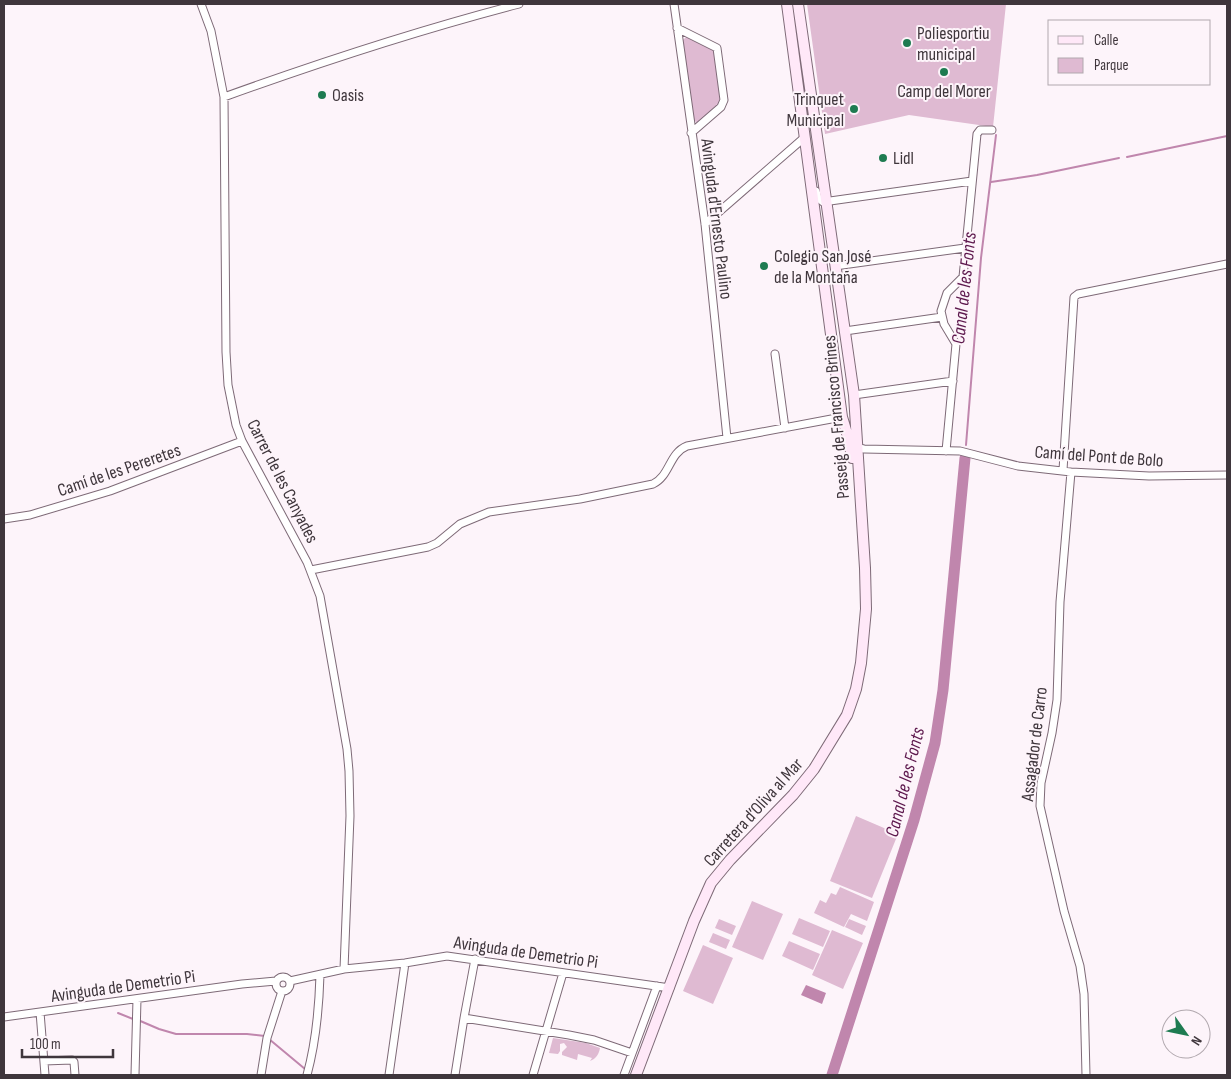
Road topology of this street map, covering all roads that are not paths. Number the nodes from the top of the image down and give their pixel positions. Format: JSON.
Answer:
{"nodes":[{"id":1,"x":201,"y":4,"type":"edge"},
{"id":2,"x":519,"y":4,"type":"edge"},
{"id":3,"x":674,"y":4,"type":"edge"},
{"id":4,"x":787,"y":4,"type":"edge"},
{"id":5,"x":798,"y":4,"type":"edge"},
{"id":6,"x":677,"y":28,"type":"junction"},
{"id":7,"x":224,"y":97,"type":"junction"},
{"id":8,"x":992,"y":130,"type":"dead end"},
{"id":9,"x":692,"y":133,"type":"junction"},
{"id":10,"x":805,"y":137,"type":"junction"},
{"id":11,"x":809,"y":165,"type":"junction"},
{"id":12,"x":972,"y":181,"type":"junction"},
{"id":13,"x":826,"y":201,"type":"junction"},
{"id":14,"x":705,"y":224,"type":"junction"},
{"id":15,"x":965,"y":248,"type":"junction"},
{"id":16,"x":1227,"y":264,"type":"edge"},
{"id":17,"x":835,"y":266,"type":"junction"},
{"id":18,"x":942,"y":317,"type":"junction"},
{"id":19,"x":845,"y":331,"type":"junction"},
{"id":20,"x":775,"y":354,"type":"dead end"},
{"id":21,"x":953,"y":381,"type":"junction"},
{"id":22,"x":854,"y":395,"type":"junction"},
{"id":23,"x":855,"y":418,"type":"junction"},
{"id":24,"x":844,"y":421,"type":"junction"},
{"id":25,"x":785,"y":428,"type":"junction"},
{"id":26,"x":727,"y":438,"type":"junction"},
{"id":27,"x":242,"y":441,"type":"junction"},
{"id":28,"x":857,"y":448,"type":"junction"},
{"id":29,"x":946,"y":450,"type":"junction"},
{"id":30,"x":1067,"y":471,"type":"junction"},
{"id":31,"x":1227,"y":474,"type":"edge"},
{"id":32,"x":861,"y":506,"type":"junction"},
{"id":33,"x":4,"y":519,"type":"edge"},
{"id":34,"x":311,"y":570,"type":"junction"},
{"id":35,"x":475,"y":959,"type":"junction"},
{"id":36,"x":405,"y":963,"type":"junction"},
{"id":37,"x":344,"y":970,"type":"junction"},
{"id":38,"x":563,"y":973,"type":"junction"},
{"id":39,"x":320,"y":975,"type":"junction"},
{"id":40,"x":290,"y":980,"type":"junction"},
{"id":41,"x":276,"y":981,"type":"junction"},
{"id":42,"x":657,"y":986,"type":"junction"},
{"id":43,"x":670,"y":988,"type":"junction"},
{"id":44,"x":282,"y":991,"type":"junction"},
{"id":45,"x":137,"y":999,"type":"junction"},
{"id":46,"x":40,"y":1012,"type":"junction"},
{"id":47,"x":4,"y":1017,"type":"edge"},
{"id":48,"x":464,"y":1018,"type":"junction"},
{"id":49,"x":547,"y":1031,"type":"junction"},
{"id":50,"x":632,"y":1052,"type":"junction"},
{"id":51,"x":44,"y":1060,"type":"junction"},
{"id":52,"x":308,"y":1073,"type":"edge"},
{"id":53,"x":45,"y":1075,"type":"edge"},
{"id":54,"x":75,"y":1075,"type":"edge"},
{"id":55,"x":135,"y":1075,"type":"edge"},
{"id":56,"x":261,"y":1075,"type":"edge"},
{"id":57,"x":389,"y":1075,"type":"edge"},
{"id":58,"x":455,"y":1075,"type":"edge"},
{"id":59,"x":533,"y":1075,"type":"edge"},
{"id":60,"x":624,"y":1075,"type":"edge"},
{"id":61,"x":636,"y":1075,"type":"edge"},
{"id":62,"x":1086,"y":1075,"type":"edge"}],
"edges":[{"from":1,"to":7,"type":"street","name":"Carrer de les Canyades"},
{"from":2,"to":7,"type":"street"},
{"from":3,"to":6,"type":"street","name":"Avinguda d'Ernesto Paulino"},
{"from":4,"to":10,"type":"street","name":"Passeig de Francisco Brines"},
{"from":5,"to":13,"type":"street","name":"Passeig de Francisco Brines"},
{"from":6,"to":9,"type":"street","name":"Avinguda d'Ernesto Paulino"},
{"from":6,"to":9,"type":"street"},
{"from":7,"to":27,"type":"street","name":"Carrer de les Canyades"},
{"from":8,"to":12,"type":"street"},
{"from":9,"to":14,"type":"street","name":"Avinguda d'Ernesto Paulino"},
{"from":10,"to":11,"type":"street","name":"Passeig de Francisco Brines"},
{"from":10,"to":14,"type":"street"},
{"from":11,"to":13,"type":"street"},
{"from":11,"to":24,"type":"street","name":"Passeig de Francisco Brines"},
{"from":12,"to":13,"type":"street"},
{"from":12,"to":15,"type":"street"},
{"from":13,"to":17,"type":"street","name":"Passeig de Francisco Brines"},
{"from":14,"to":26,"type":"street","name":"Avinguda d'Ernesto Paulino"},
{"from":15,"to":17,"type":"street"},
{"from":15,"to":18,"type":"street"},
{"from":16,"to":30,"type":"street","name":"Assagador de Carro"},
{"from":17,"to":19,"type":"street","name":"Passeig de Francisco Brines"},
{"from":18,"to":19,"type":"street"},
{"from":18,"to":21,"type":"street"},
{"from":19,"to":22,"type":"street","name":"Passeig de Francisco Brines"},
{"from":20,"to":25,"type":"street"},
{"from":21,"to":22,"type":"street"},
{"from":21,"to":29,"type":"street"},
{"from":22,"to":23,"type":"street","name":"Passeig de Francisco Brines"},
{"from":23,"to":24,"type":"street"},
{"from":23,"to":28,"type":"street","name":"Passeig de Francisco Brines"},
{"from":24,"to":25,"type":"street"},
{"from":24,"to":28,"type":"street"},
{"from":24,"to":32,"type":"street","name":"Passeig de Francisco Brines"},
{"from":25,"to":26,"type":"street"},
{"from":26,"to":34,"type":"street"},
{"from":27,"to":33,"type":"street","name":"Camí de les Pereretes"},
{"from":27,"to":34,"type":"street","name":"Carrer de les Canyades"},
{"from":28,"to":29,"type":"street","name":"Camí del Pont de Bolo"},
{"from":28,"to":32,"type":"street","name":"Passeig de Francisco Brines"},
{"from":29,"to":30,"type":"street","name":"Camí del Pont de Bolo"},
{"from":30,"to":31,"type":"street","name":"Camí del Pont de Bolo"},
{"from":30,"to":62,"type":"street","name":"Assagador de Carro"},
{"from":32,"to":43,"type":"street","name":"Carretera d’Oliva al Mar"},
{"from":34,"to":37,"type":"street","name":"Carrer de les Canyades"},
{"from":35,"to":36,"type":"street","name":"Avinguda de Demetrio Pi"},
{"from":35,"to":38,"type":"street","name":"Avinguda de Demetrio Pi"},
{"from":35,"to":48,"type":"street"},
{"from":36,"to":37,"type":"street","name":"Avinguda de Demetrio Pi"},
{"from":36,"to":57,"type":"street"},
{"from":37,"to":39,"type":"street","name":"Avinguda de Demetrio Pi"},
{"from":38,"to":42,"type":"street","name":"Avinguda de Demetrio Pi"},
{"from":38,"to":49,"type":"street"},
{"from":39,"to":40,"type":"street","name":"Avinguda de Demetrio Pi"},
{"from":39,"to":52,"type":"street"},
{"from":40,"to":41,"type":"street"},
{"from":40,"to":44,"type":"street"},
{"from":41,"to":44,"type":"street"},
{"from":41,"to":45,"type":"street","name":"Avinguda de Demetrio Pi"},
{"from":42,"to":43,"type":"street","name":"Avinguda de Demetrio Pi"},
{"from":42,"to":50,"type":"street"},
{"from":43,"to":61,"type":"street","name":"Carretera d’Oliva al Mar"},
{"from":44,"to":56,"type":"street"},
{"from":45,"to":46,"type":"street","name":"Avinguda de Demetrio Pi"},
{"from":45,"to":55,"type":"street"},
{"from":46,"to":47,"type":"street","name":"Avinguda de Demetrio Pi"},
{"from":46,"to":51,"type":"street"},
{"from":48,"to":49,"type":"street"},
{"from":48,"to":58,"type":"street"},
{"from":49,"to":50,"type":"street"},
{"from":49,"to":59,"type":"street"},
{"from":50,"to":60,"type":"street"},
{"from":51,"to":53,"type":"street"},
{"from":51,"to":54,"type":"street"}]}
